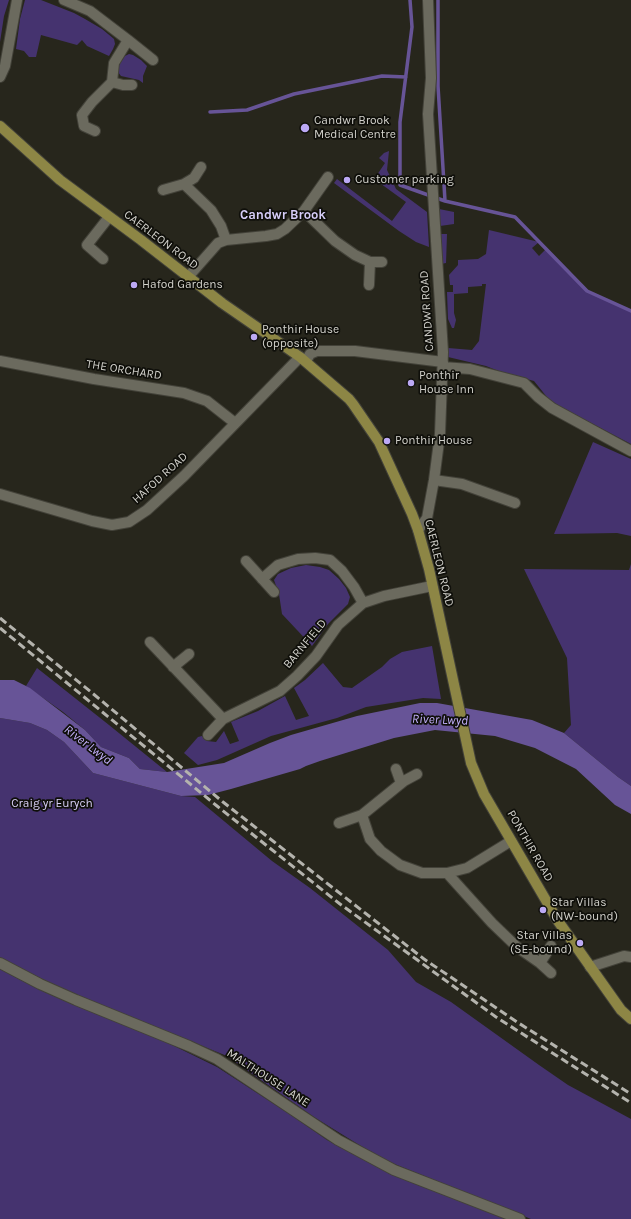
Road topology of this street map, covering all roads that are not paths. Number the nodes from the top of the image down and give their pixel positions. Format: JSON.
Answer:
{"nodes":[{"id":1,"x":17,"y":0,"type":"edge"},
{"id":2,"x":64,"y":0,"type":"edge"},
{"id":3,"x":428,"y":0,"type":"edge"},
{"id":4,"x":128,"y":40,"type":"junction"},
{"id":5,"x":153,"y":60,"type":"dead end"},
{"id":6,"x":0,"y":77,"type":"edge"},
{"id":7,"x":112,"y":82,"type":"junction"},
{"id":8,"x":132,"y":85,"type":"dead end"},
{"id":9,"x":0,"y":126,"type":"edge"},
{"id":10,"x":95,"y":132,"type":"dead end"},
{"id":11,"x":202,"y":166,"type":"dead end"},
{"id":12,"x":328,"y":177,"type":"dead end"},
{"id":13,"x":184,"y":184,"type":"junction"},
{"id":14,"x":164,"y":190,"type":"dead end"},
{"id":15,"x":304,"y":211,"type":"junction"},
{"id":16,"x":109,"y":217,"type":"junction"},
{"id":17,"x":226,"y":240,"type":"junction"},
{"id":18,"x":103,"y":258,"type":"dead end"},
{"id":19,"x":370,"y":262,"type":"junction"},
{"id":20,"x":382,"y":262,"type":"dead end"},
{"id":21,"x":188,"y":277,"type":"junction"},
{"id":22,"x":369,"y":286,"type":"dead end"},
{"id":23,"x":303,"y":359,"type":"junction"},
{"id":24,"x":0,"y":361,"type":"edge"},
{"id":25,"x":443,"y":365,"type":"junction"},
{"id":26,"x":235,"y":423,"type":"junction"},
{"id":27,"x":631,"y":451,"type":"edge"},
{"id":28,"x":434,"y":480,"type":"junction"},
{"id":29,"x":0,"y":494,"type":"edge"},
{"id":30,"x":515,"y":503,"type":"dead end"},
{"id":31,"x":418,"y":530,"type":"junction"},
{"id":32,"x":246,"y":562,"type":"dead end"},
{"id":33,"x":262,"y":579,"type":"junction"},
{"id":34,"x":432,"y":586,"type":"junction"},
{"id":35,"x":274,"y":592,"type":"dead end"},
{"id":36,"x":363,"y":603,"type":"junction"},
{"id":37,"x":150,"y":642,"type":"dead end"},
{"id":38,"x":188,"y":654,"type":"dead end"},
{"id":39,"x":174,"y":667,"type":"junction"},
{"id":40,"x":223,"y":719,"type":"junction"},
{"id":41,"x":208,"y":735,"type":"dead end"},
{"id":42,"x":466,"y":736,"type":"joint"},
{"id":43,"x":396,"y":769,"type":"dead end"},
{"id":44,"x":417,"y":774,"type":"dead end"},
{"id":45,"x":401,"y":782,"type":"junction"},
{"id":46,"x":362,"y":815,"type":"junction"},
{"id":47,"x":339,"y":823,"type":"dead end"},
{"id":48,"x":511,"y":841,"type":"junction"},
{"id":49,"x":447,"y":873,"type":"junction"},
{"id":50,"x":551,"y":946,"type":"dead end"},
{"id":51,"x":631,"y":957,"type":"edge"},
{"id":52,"x":0,"y":963,"type":"edge"},
{"id":53,"x":540,"y":963,"type":"junction"},
{"id":54,"x":590,"y":968,"type":"junction"},
{"id":55,"x":551,"y":973,"type":"dead end"},
{"id":56,"x":631,"y":1019,"type":"edge"},
{"id":57,"x":520,"y":1219,"type":"edge"}],
"edges":[{"from":1,"to":6,"type":"street"},
{"from":2,"to":4,"type":"street"},
{"from":3,"to":25,"type":"street","name":"CANDWR ROAD"},
{"from":4,"to":5,"type":"street"},
{"from":4,"to":7,"type":"street"},
{"from":7,"to":8,"type":"street"},
{"from":7,"to":10,"type":"street"},
{"from":9,"to":16,"type":"main road","name":"CAERLEON ROAD"},
{"from":11,"to":13,"type":"street"},
{"from":12,"to":15,"type":"street"},
{"from":13,"to":14,"type":"street"},
{"from":13,"to":17,"type":"street"},
{"from":15,"to":17,"type":"street"},
{"from":15,"to":19,"type":"street"},
{"from":16,"to":18,"type":"street"},
{"from":16,"to":21,"type":"main road","name":"CAERLEON ROAD"},
{"from":17,"to":21,"type":"street"},
{"from":19,"to":20,"type":"street"},
{"from":19,"to":22,"type":"street"},
{"from":21,"to":23,"type":"main road","name":"CAERLEON ROAD"},
{"from":23,"to":25,"type":"street","name":"HAFOD ROAD"},
{"from":23,"to":26,"type":"street","name":"HAFOD ROAD"},
{"from":23,"to":31,"type":"main road","name":"CAERLEON ROAD"},
{"from":24,"to":26,"type":"street","name":"THE ORCHARD"},
{"from":25,"to":27,"type":"street","name":"HAFOD ROAD"},
{"from":25,"to":28,"type":"street","name":"CANDWR ROAD"},
{"from":26,"to":29,"type":"street","name":"HAFOD ROAD"},
{"from":28,"to":30,"type":"street"},
{"from":28,"to":31,"type":"street","name":"CANDWR ROAD"},
{"from":31,"to":34,"type":"main road","name":"CAERLEON ROAD"},
{"from":32,"to":33,"type":"street"},
{"from":33,"to":35,"type":"street"},
{"from":33,"to":36,"type":"street"},
{"from":34,"to":36,"type":"street","name":"BARNFIELD"},
{"from":34,"to":42,"type":"main road","name":"CAERLEON ROAD"},
{"from":36,"to":40,"type":"street","name":"BARNFIELD"},
{"from":37,"to":39,"type":"street"},
{"from":38,"to":39,"type":"street"},
{"from":39,"to":40,"type":"street"},
{"from":40,"to":41,"type":"street","name":"BARNFIELD"},
{"from":42,"to":48,"type":"main road","name":"PONTHIR ROAD"},
{"from":43,"to":45,"type":"street"},
{"from":44,"to":45,"type":"street"},
{"from":45,"to":46,"type":"street"},
{"from":46,"to":47,"type":"street"},
{"from":46,"to":49,"type":"street"},
{"from":48,"to":49,"type":"street"},
{"from":48,"to":54,"type":"main road","name":"PONTHIR ROAD"},
{"from":49,"to":53,"type":"street"},
{"from":50,"to":53,"type":"street"},
{"from":51,"to":54,"type":"street"},
{"from":52,"to":57,"type":"street","name":"MALTHOUSE LANE"},
{"from":53,"to":55,"type":"street"},
{"from":54,"to":56,"type":"main road","name":"PONTHIR ROAD"}]}
